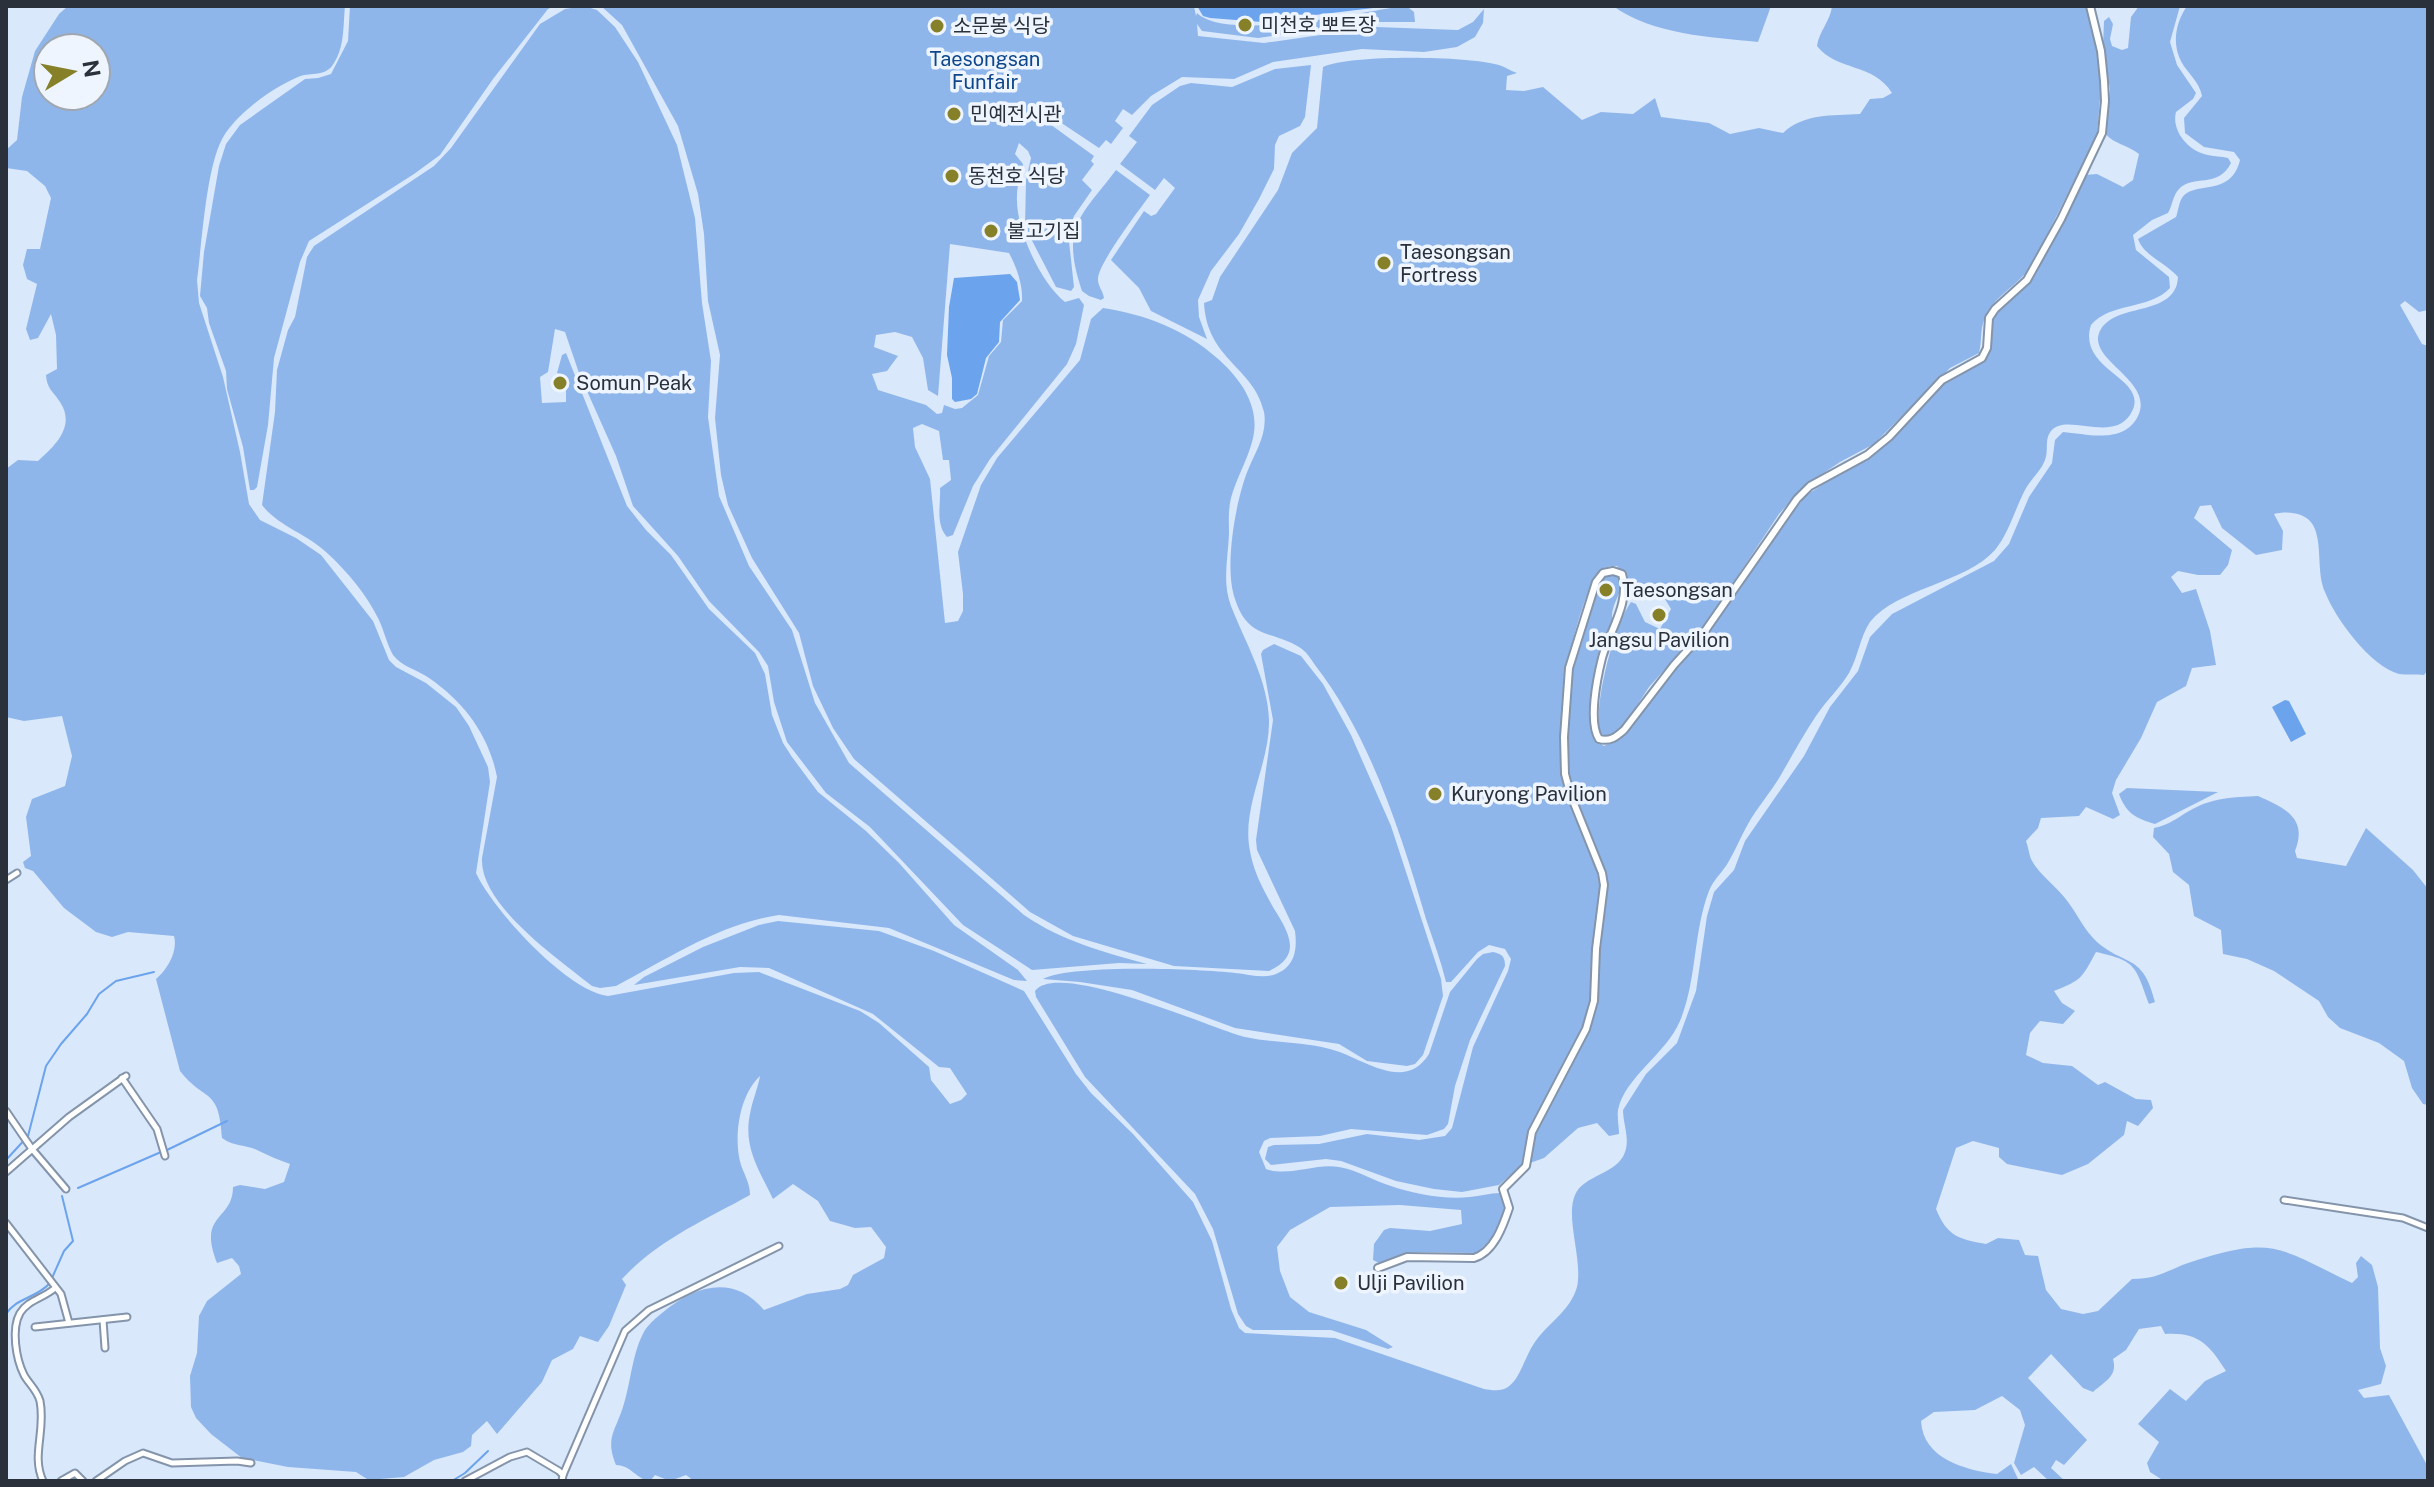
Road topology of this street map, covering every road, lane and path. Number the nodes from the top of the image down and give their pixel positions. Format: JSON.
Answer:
{"nodes":[{"id":1,"x":2090,"y":6,"type":"edge"},
{"id":2,"x":17,"y":873,"type":"dead end"},
{"id":3,"x":6,"y":880,"type":"edge"},
{"id":4,"x":6,"y":1111,"type":"edge"},
{"id":5,"x":32,"y":1149,"type":"junction"},
{"id":6,"x":165,"y":1156,"type":"dead end"},
{"id":7,"x":6,"y":1172,"type":"edge"},
{"id":8,"x":66,"y":1189,"type":"dead end"},
{"id":9,"x":2284,"y":1200,"type":"dead end"},
{"id":10,"x":6,"y":1223,"type":"edge"},
{"id":11,"x":2428,"y":1228,"type":"edge"},
{"id":12,"x":779,"y":1246,"type":"dead end"},
{"id":13,"x":1378,"y":1268,"type":"dead end"},
{"id":14,"x":55,"y":1288,"type":"junction"},
{"id":15,"x":127,"y":1317,"type":"dead end"},
{"id":16,"x":103,"y":1320,"type":"junction"},
{"id":17,"x":69,"y":1323,"type":"junction"},
{"id":18,"x":35,"y":1327,"type":"dead end"},
{"id":19,"x":105,"y":1348,"type":"dead end"},
{"id":20,"x":251,"y":1463,"type":"dead end"},
{"id":21,"x":562,"y":1478,"type":"edge"},
{"id":22,"x":43,"y":1481,"type":"edge"},
{"id":23,"x":61,"y":1481,"type":"edge"},
{"id":24,"x":83,"y":1481,"type":"edge"},
{"id":25,"x":96,"y":1481,"type":"edge"},
{"id":26,"x":465,"y":1481,"type":"edge"}],
"edges":[{"from":1,"to":13,"type":"street"},
{"from":2,"to":3,"type":"street"},
{"from":4,"to":5,"type":"street"},
{"from":5,"to":6,"type":"street"},
{"from":5,"to":7,"type":"street"},
{"from":5,"to":8,"type":"street"},
{"from":9,"to":11,"type":"street"},
{"from":10,"to":14,"type":"street"},
{"from":12,"to":21,"type":"street"},
{"from":14,"to":17,"type":"street"},
{"from":14,"to":22,"type":"street"},
{"from":15,"to":16,"type":"street"},
{"from":16,"to":17,"type":"street"},
{"from":16,"to":19,"type":"street"},
{"from":17,"to":18,"type":"street"},
{"from":20,"to":25,"type":"street"},
{"from":21,"to":26,"type":"street"},
{"from":23,"to":24,"type":"street"}]}
